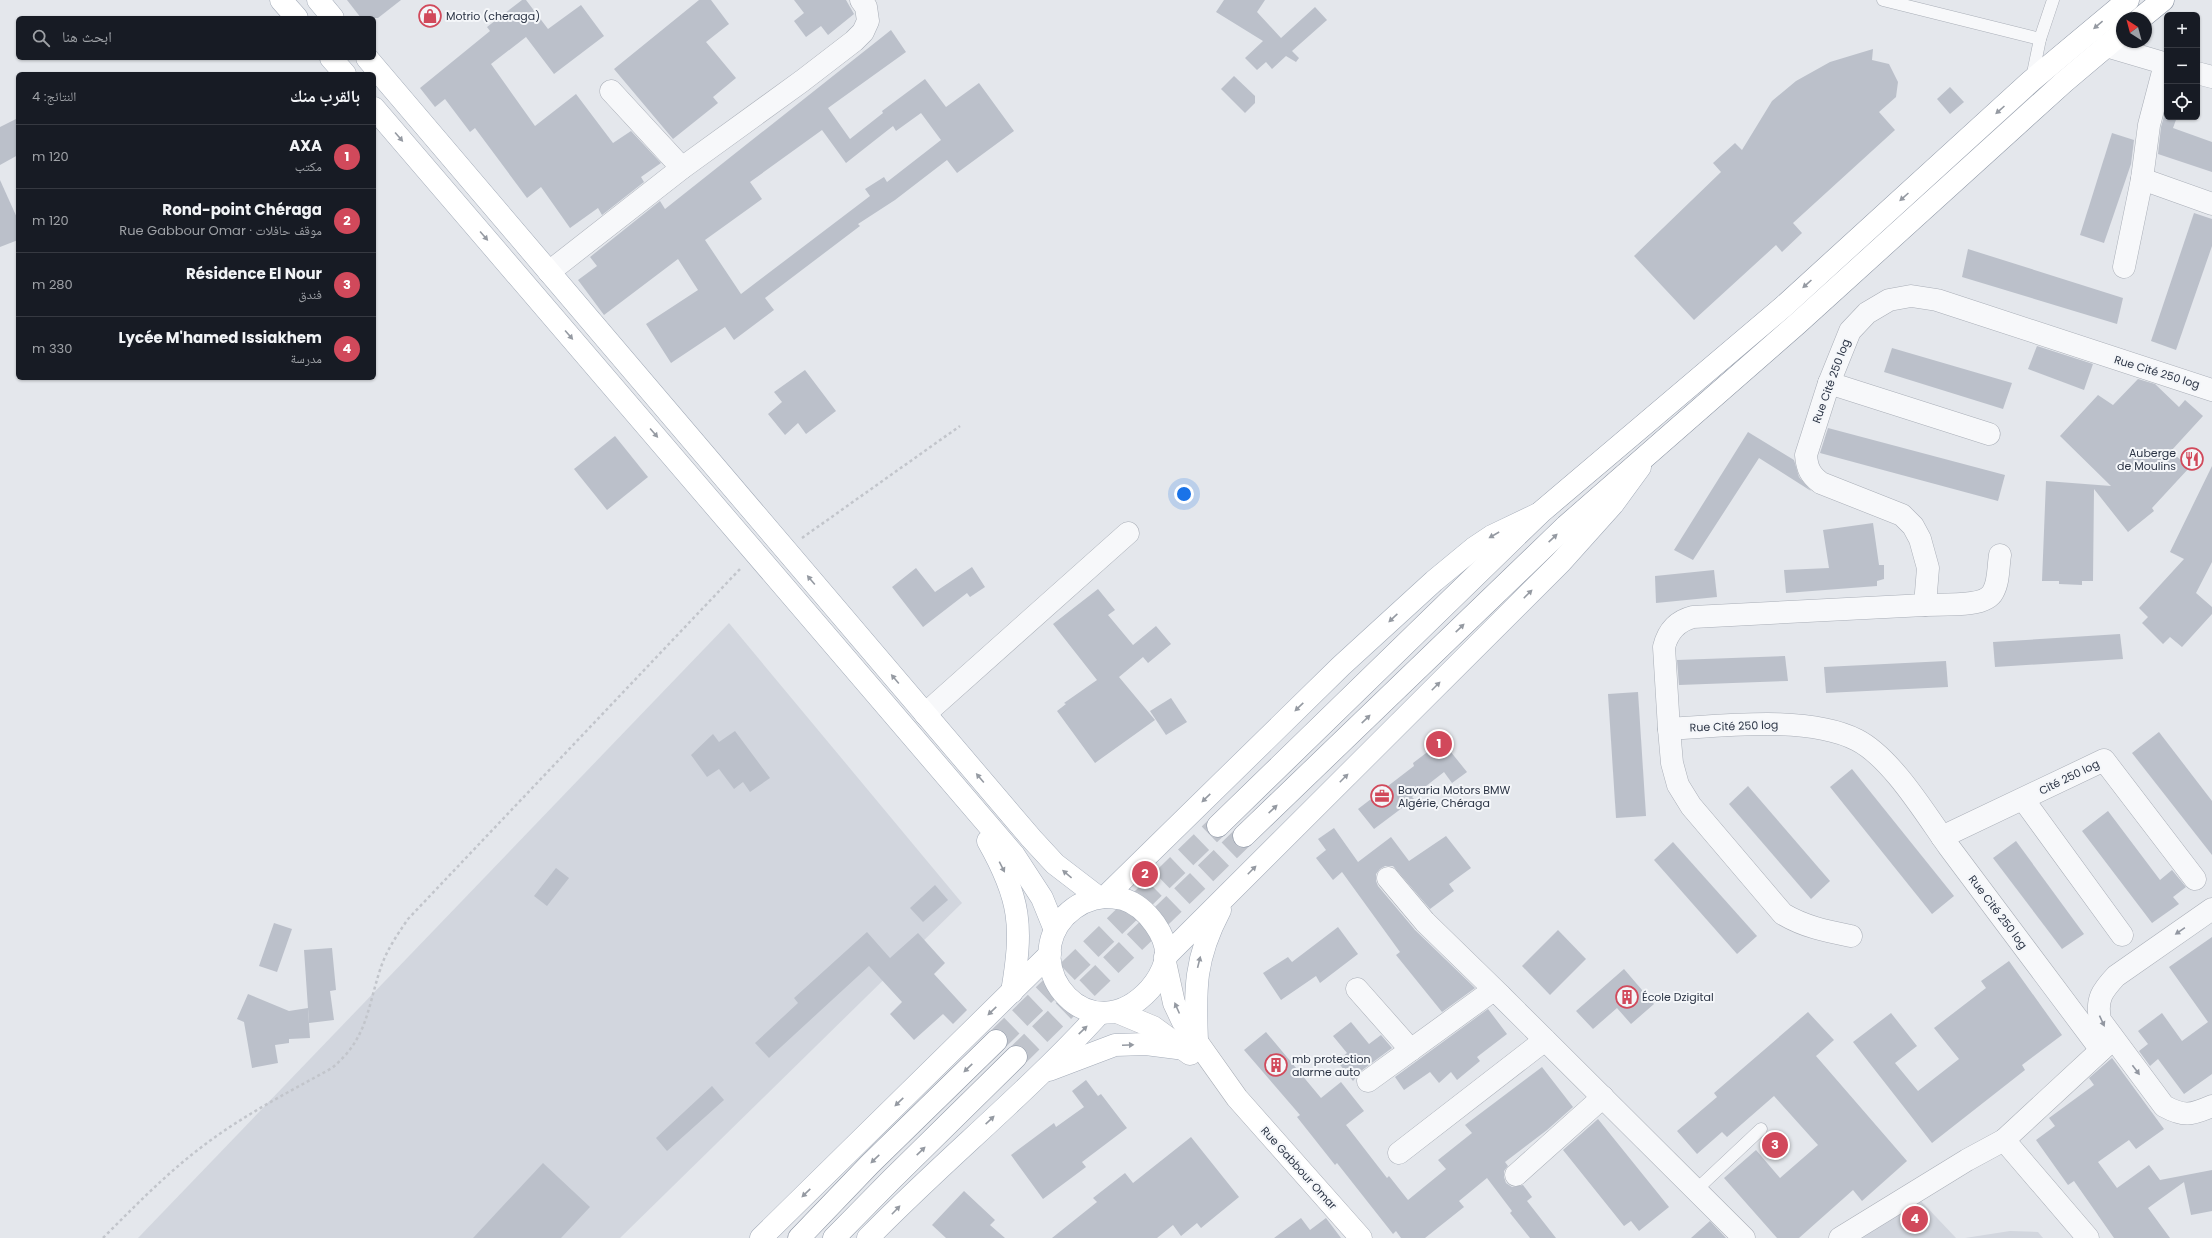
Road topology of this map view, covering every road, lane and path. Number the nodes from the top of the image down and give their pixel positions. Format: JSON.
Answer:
{"nodes":[{"id":1,"x":281,"y":0,"type":"edge"},
{"id":2,"x":318,"y":0,"type":"edge"},
{"id":3,"x":861,"y":0,"type":"edge"},
{"id":4,"x":1883,"y":0,"type":"edge"},
{"id":5,"x":2053,"y":0,"type":"edge"},
{"id":6,"x":2128,"y":0,"type":"edge"},
{"id":7,"x":2163,"y":0,"type":"edge"},
{"id":8,"x":2148,"y":12,"type":"edge"},
{"id":9,"x":295,"y":16,"type":"edge"},
{"id":10,"x":331,"y":16,"type":"edge"},
{"id":11,"x":2040,"y":39,"type":"junction"},
{"id":12,"x":2114,"y":40,"type":"edge"},
{"id":13,"x":333,"y":60,"type":"edge"},
{"id":14,"x":369,"y":60,"type":"edge"},
{"id":15,"x":2164,"y":63,"type":"edge"},
{"id":16,"x":2164,"y":71,"type":"edge"},
{"id":17,"x":343,"y":72,"type":"edge"},
{"id":18,"x":2200,"y":74,"type":"edge"},
{"id":19,"x":2212,"y":77,"type":"edge"},
{"id":20,"x":2031,"y":81,"type":"junction"},
{"id":21,"x":611,"y":91,"type":"dead end"},
{"id":22,"x":376,"y":110,"type":"edge"},
{"id":23,"x":682,"y":168,"type":"junction"},
{"id":24,"x":2142,"y":179,"type":"junction"},
{"id":25,"x":2212,"y":204,"type":"edge"},
{"id":26,"x":2124,"y":267,"type":"dead end"},
{"id":27,"x":549,"y":272,"type":"junction"},
{"id":28,"x":1829,"y":383,"type":"junction"},
{"id":29,"x":2212,"y":390,"type":"edge"},
{"id":30,"x":960,"y":426,"type":"dead end"},
{"id":31,"x":1989,"y":434,"type":"dead end"},
{"id":32,"x":1651,"y":450,"type":"junction"},
{"id":33,"x":1541,"y":512,"type":"junction"},
{"id":34,"x":1128,"y":534,"type":"dead end"},
{"id":35,"x":785,"y":550,"type":"junction"},
{"id":36,"x":756,"y":552,"type":"junction"},
{"id":37,"x":2000,"y":555,"type":"dead end"},
{"id":38,"x":1926,"y":605,"type":"junction"},
{"id":39,"x":925,"y":714,"type":"junction"},
{"id":40,"x":1669,"y":729,"type":"junction"},
{"id":41,"x":963,"y":796,"type":"junction"},
{"id":42,"x":2023,"y":800,"type":"junction"},
{"id":43,"x":1218,"y":826,"type":"tunnel mouth"},
{"id":44,"x":1244,"y":836,"type":"tunnel mouth"},
{"id":45,"x":1942,"y":837,"type":"junction"},
{"id":46,"x":1388,"y":878,"type":"dead end"},
{"id":47,"x":2195,"y":879,"type":"dead end"},
{"id":48,"x":1229,"y":893,"type":"junction"},
{"id":49,"x":1102,"y":897,"type":"junction"},
{"id":50,"x":2212,"y":909,"type":"edge"},
{"id":51,"x":1056,"y":930,"type":"junction"},
{"id":52,"x":1851,"y":936,"type":"dead end"},
{"id":53,"x":2122,"y":936,"type":"dead end"},
{"id":54,"x":1050,"y":954,"type":"junction"},
{"id":55,"x":1165,"y":959,"type":"junction"},
{"id":56,"x":1357,"y":989,"type":"dead end"},
{"id":57,"x":1012,"y":992,"type":"junction"},
{"id":58,"x":1500,"y":995,"type":"junction"},
{"id":59,"x":1108,"y":1013,"type":"junction"},
{"id":60,"x":1545,"y":1040,"type":"junction"},
{"id":61,"x":996,"y":1041,"type":"tunnel mouth"},
{"id":62,"x":2107,"y":1044,"type":"junction"},
{"id":63,"x":1191,"y":1046,"type":"junction"},
{"id":64,"x":1411,"y":1050,"type":"junction"},
{"id":65,"x":1016,"y":1058,"type":"tunnel mouth"},
{"id":66,"x":1038,"y":1075,"type":"junction"},
{"id":67,"x":1368,"y":1081,"type":"dead end"},
{"id":68,"x":1603,"y":1097,"type":"junction"},
{"id":69,"x":2212,"y":1106,"type":"edge"},
{"id":70,"x":1761,"y":1129,"type":"dead end"},
{"id":71,"x":2004,"y":1140,"type":"junction"},
{"id":72,"x":1399,"y":1153,"type":"dead end"},
{"id":73,"x":1516,"y":1174,"type":"dead end"},
{"id":74,"x":1696,"y":1190,"type":"junction"},
{"id":75,"x":103,"y":1238,"type":"edge"},
{"id":76,"x":761,"y":1238,"type":"edge"},
{"id":77,"x":799,"y":1238,"type":"edge"},
{"id":78,"x":834,"y":1238,"type":"edge"},
{"id":79,"x":868,"y":1238,"type":"edge"},
{"id":80,"x":1361,"y":1238,"type":"edge"},
{"id":81,"x":1744,"y":1238,"type":"edge"},
{"id":82,"x":1840,"y":1238,"type":"edge"},
{"id":83,"x":2088,"y":1238,"type":"edge"}],
"edges":[{"from":1,"to":9,"type":"main road"},
{"from":2,"to":10,"type":"main road"},
{"from":3,"to":23,"type":"street"},
{"from":4,"to":11,"type":"lane"},
{"from":5,"to":11,"type":"lane"},
{"from":6,"to":20,"type":"main road","one_way":true},
{"from":7,"to":8,"type":"main road"},
{"from":11,"to":20,"type":"lane"},
{"from":12,"to":15,"type":"street"},
{"from":12,"to":32,"type":"main road"},
{"from":13,"to":17,"type":"main road"},
{"from":14,"to":27,"type":"main road"},
{"from":16,"to":24,"type":"street"},
{"from":18,"to":19,"type":"street"},
{"from":20,"to":33,"type":"main road","one_way":true},
{"from":21,"to":23,"type":"street"},
{"from":22,"to":36,"type":"main road","one_way":true},
{"from":23,"to":27,"type":"street"},
{"from":24,"to":25,"type":"street"},
{"from":24,"to":26,"type":"street"},
{"from":27,"to":35,"type":"main road"},
{"from":28,"to":29,"type":"street","name":"Rue Cité 250 log"},
{"from":28,"to":31,"type":"street"},
{"from":28,"to":38,"type":"street","name":"Rue Cité 250 log"},
{"from":30,"to":35,"type":"path"},
{"from":44,"to":32,"type":"main road","one_way":true},
{"from":48,"to":32,"type":"main road","one_way":true},
{"from":33,"to":43,"type":"main road"},
{"from":33,"to":49,"type":"main road","one_way":true},
{"from":34,"to":39,"type":"street"},
{"from":39,"to":35,"type":"main road","one_way":true},
{"from":36,"to":41,"type":"main road"},
{"from":36,"to":75,"type":"path"},
{"from":37,"to":38,"type":"street"},
{"from":38,"to":40,"type":"street"},
{"from":49,"to":39,"type":"main road","one_way":true},
{"from":40,"to":45,"type":"street","name":"Rue Cité 250 log"},
{"from":40,"to":52,"type":"street"},
{"from":41,"to":51,"type":"main road"},
{"from":41,"to":57,"type":"main road","one_way":true},
{"from":42,"to":45,"type":"street","name":"Cité 250 log"},
{"from":42,"to":47,"type":"street","name":"Cité 250 log"},
{"from":42,"to":53,"type":"street"},
{"from":45,"to":62,"type":"street","name":"Rue Cité 250 log"},
{"from":46,"to":58,"type":"street"},
{"from":48,"to":55,"type":"main road"},
{"from":63,"to":48,"type":"main road","one_way":true},
{"from":49,"to":51,"type":"main road"},
{"from":49,"to":55,"type":"main road"},
{"from":50,"to":62,"type":"street","one_way":true},
{"from":51,"to":54,"type":"main road"},
{"from":54,"to":57,"type":"main road"},
{"from":54,"to":59,"type":"main road"},
{"from":55,"to":59,"type":"main road"},
{"from":63,"to":55,"type":"main road","name":"Rue Gabbour Omar","one_way":true},
{"from":56,"to":64,"type":"street"},
{"from":57,"to":76,"type":"main road","one_way":true},
{"from":58,"to":60,"type":"street"},
{"from":58,"to":64,"type":"street"},
{"from":59,"to":63,"type":"main road","name":"Rue Gabbour Omar"},
{"from":66,"to":59,"type":"main road","one_way":true},
{"from":60,"to":68,"type":"street"},
{"from":60,"to":72,"type":"street"},
{"from":61,"to":77,"type":"main road","one_way":true},
{"from":62,"to":69,"type":"street","one_way":true},
{"from":62,"to":71,"type":"street"},
{"from":66,"to":63,"type":"main road","one_way":true},
{"from":63,"to":80,"type":"main road","name":"Rue Gabbour Omar"},
{"from":64,"to":67,"type":"street"},
{"from":78,"to":65,"type":"main road","one_way":true},
{"from":79,"to":66,"type":"main road","one_way":true},
{"from":68,"to":73,"type":"street"},
{"from":68,"to":74,"type":"street"},
{"from":70,"to":74,"type":"lane"},
{"from":71,"to":82,"type":"street"},
{"from":71,"to":83,"type":"street"},
{"from":74,"to":81,"type":"street"}]}
